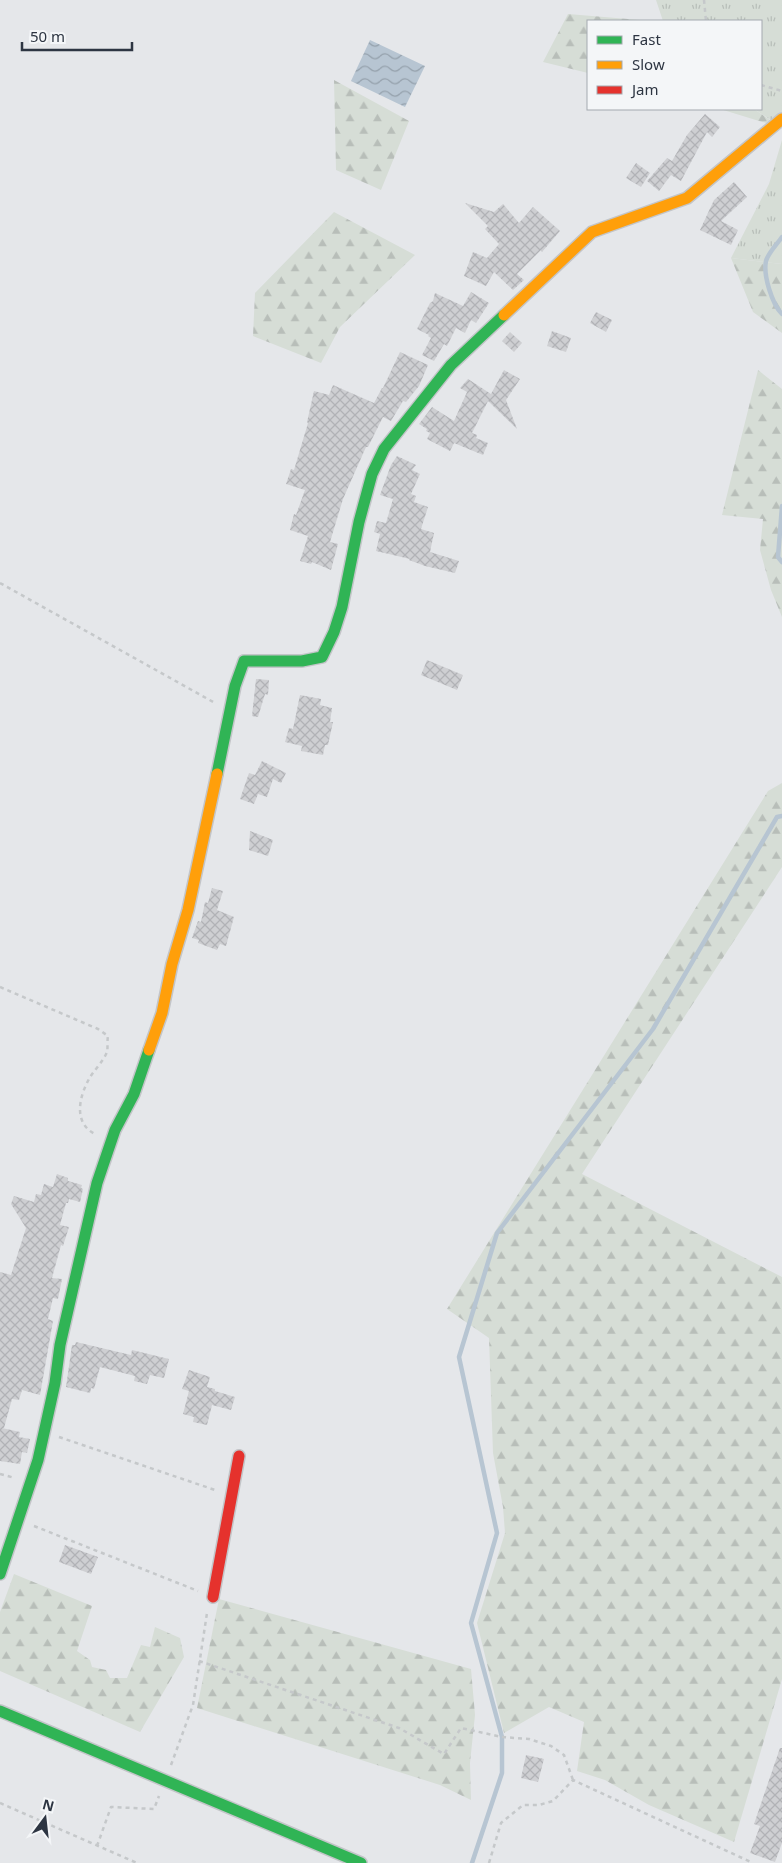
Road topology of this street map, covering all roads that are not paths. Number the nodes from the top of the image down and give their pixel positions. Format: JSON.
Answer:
{"nodes":[{"id":1,"x":782,"y":119,"type":"edge"},
{"id":2,"x":239,"y":1456,"type":"dead end"},
{"id":3,"x":0,"y":1574,"type":"edge"},
{"id":4,"x":213,"y":1597,"type":"road end"},
{"id":5,"x":0,"y":1711,"type":"edge"},
{"id":6,"x":361,"y":1863,"type":"edge"}],
"edges":[{"from":1,"to":3,"type":"street"},
{"from":2,"to":4,"type":"street"},
{"from":5,"to":6,"type":"street"}]}
